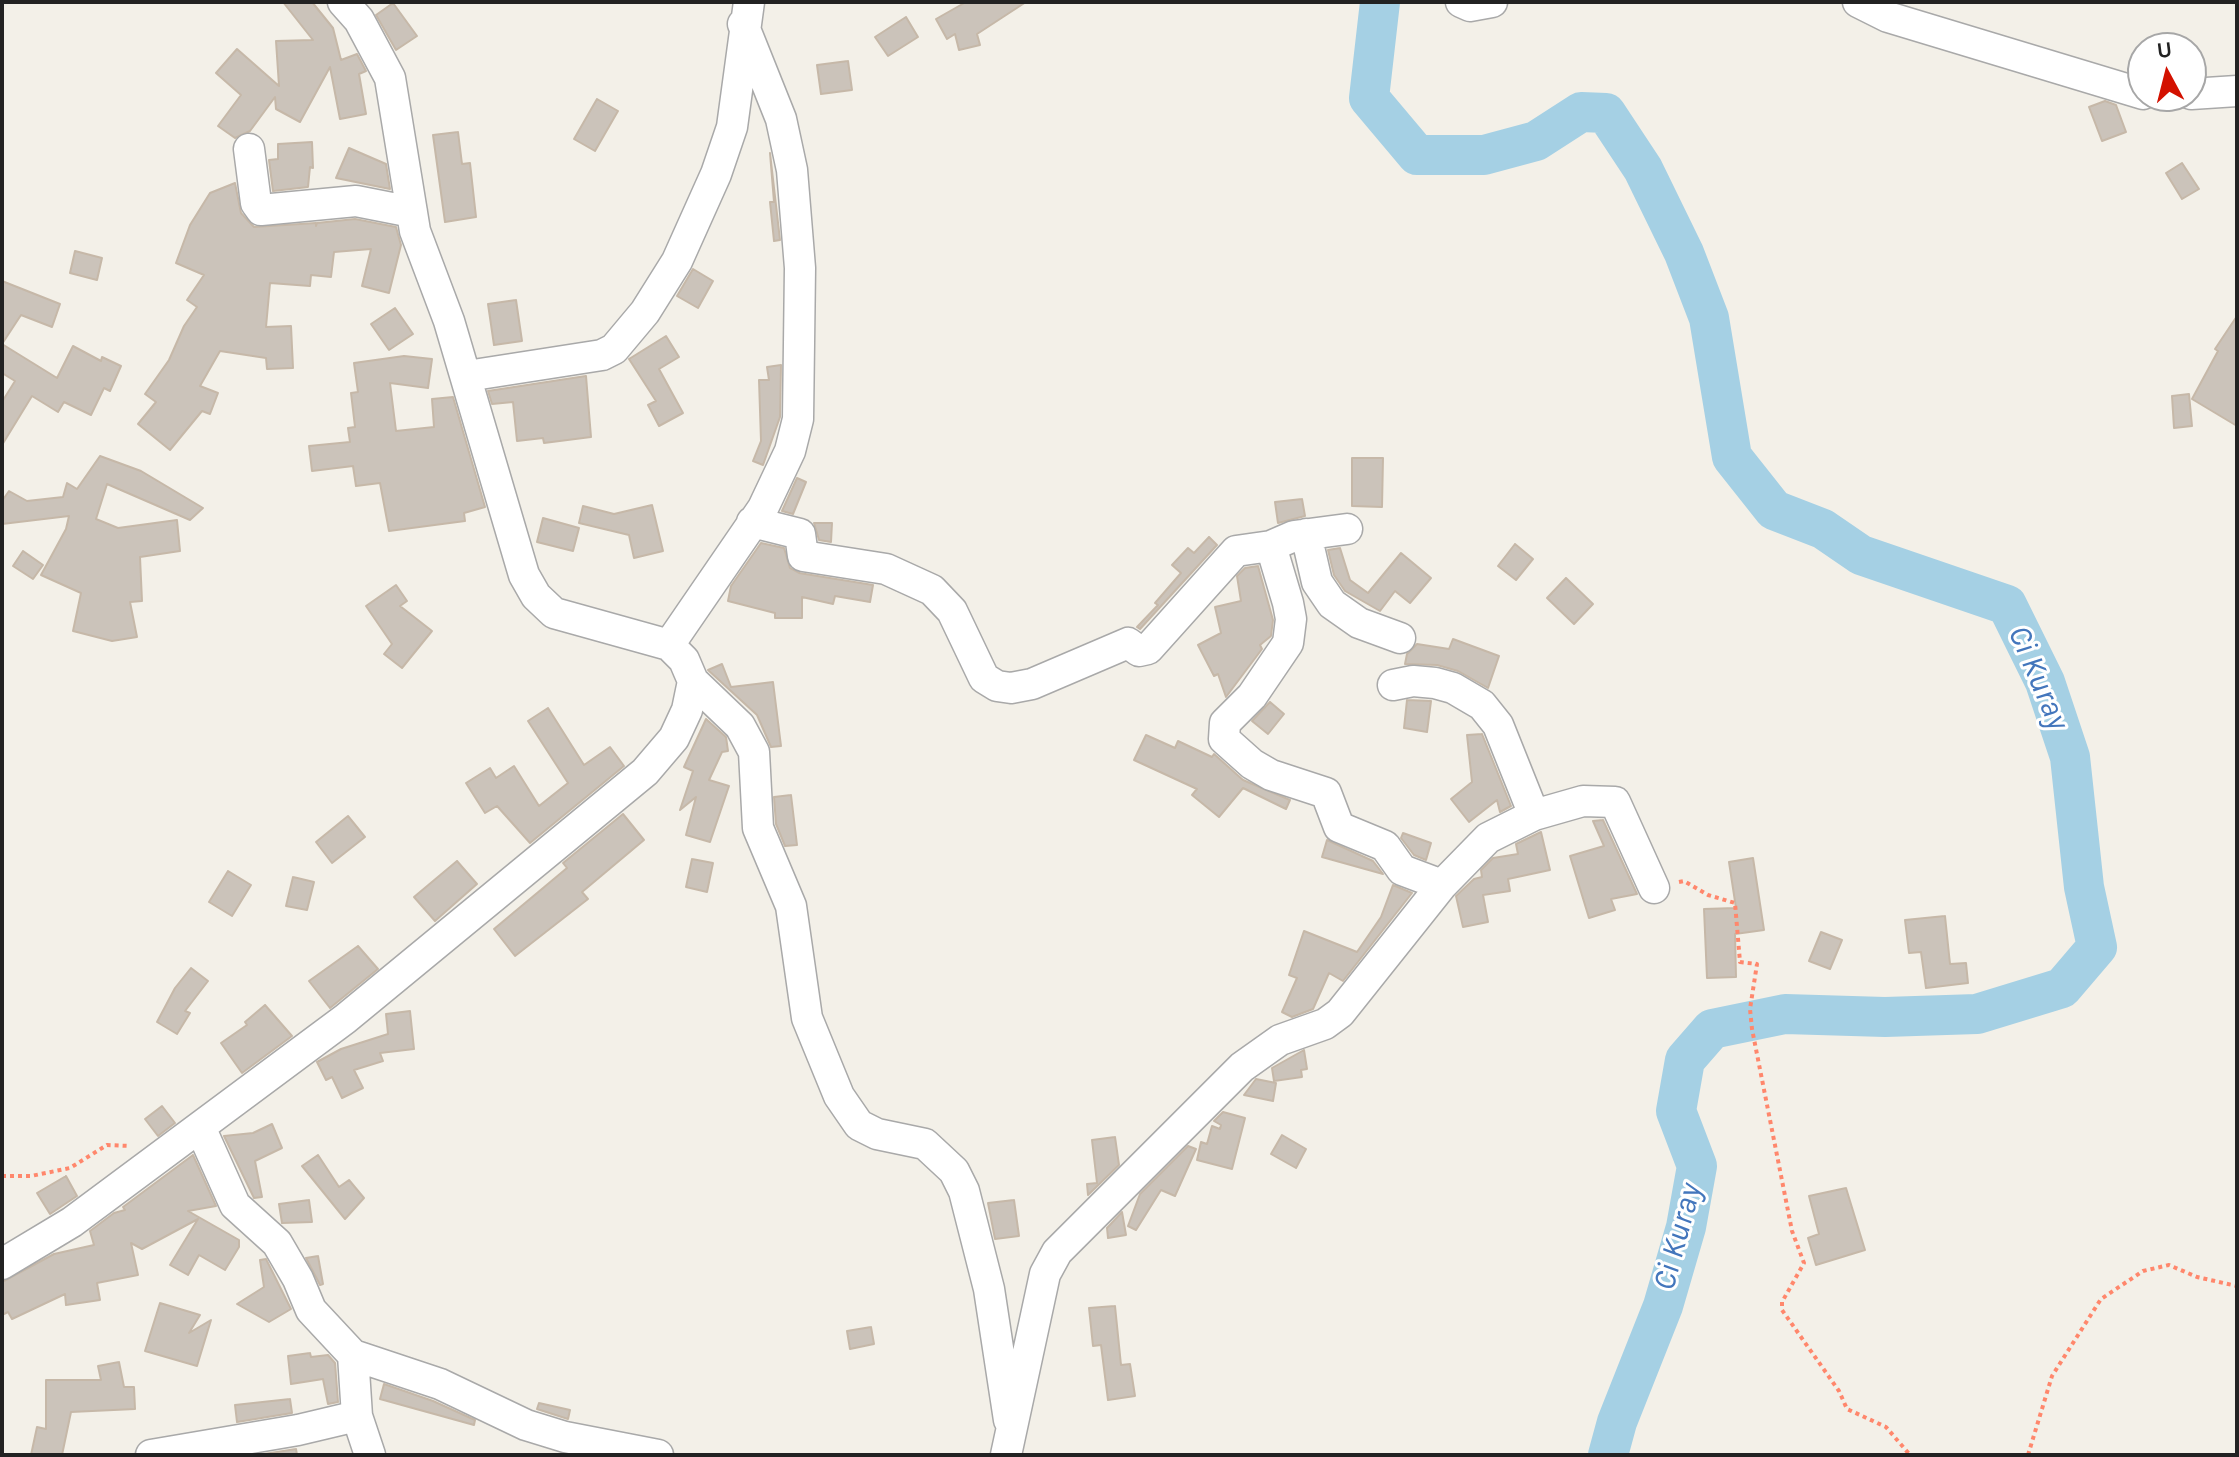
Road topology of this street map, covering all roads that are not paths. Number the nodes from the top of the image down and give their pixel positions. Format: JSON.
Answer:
{"nodes":[{"id":1,"x":343,"y":2,"type":"edge"},
{"id":2,"x":1461,"y":2,"type":"edge"},
{"id":3,"x":1492,"y":2,"type":"edge"},
{"id":4,"x":1858,"y":2,"type":"edge"},
{"id":5,"x":746,"y":13,"type":"edge"},
{"id":6,"x":2127,"y":89,"type":"edge"},
{"id":7,"x":2237,"y":91,"type":"edge"},
{"id":8,"x":2207,"y":93,"type":"edge"},
{"id":9,"x":249,"y":149,"type":"dead end"},
{"id":10,"x":412,"y":212,"type":"junction"},
{"id":11,"x":467,"y":376,"type":"junction"},
{"id":12,"x":752,"y":522,"type":"junction"},
{"id":13,"x":1347,"y":529,"type":"dead end"},
{"id":14,"x":1306,"y":534,"type":"junction"},
{"id":15,"x":1271,"y":546,"type":"junction"},
{"id":16,"x":1400,"y":638,"type":"dead end"},
{"id":17,"x":669,"y":645,"type":"junction"},
{"id":18,"x":693,"y":681,"type":"junction"},
{"id":19,"x":1393,"y":685,"type":"dead end"},
{"id":20,"x":1534,"y":815,"type":"junction"},
{"id":21,"x":1442,"y":885,"type":"junction"},
{"id":22,"x":1654,"y":888,"type":"road end"},
{"id":23,"x":200,"y":1127,"type":"junction"},
{"id":24,"x":2,"y":1264,"type":"edge"},
{"id":25,"x":353,"y":1355,"type":"junction"},
{"id":26,"x":357,"y":1416,"type":"junction"},
{"id":27,"x":1009,"y":1444,"type":"edge"},
{"id":28,"x":151,"y":1455,"type":"edge"},
{"id":29,"x":370,"y":1455,"type":"edge"},
{"id":30,"x":658,"y":1455,"type":"edge"}],
"edges":[{"from":1,"to":10,"type":"street"},
{"from":2,"to":3,"type":"street"},
{"from":4,"to":6,"type":"street"},
{"from":5,"to":11,"type":"street"},
{"from":5,"to":12,"type":"street"},
{"from":7,"to":8,"type":"street"},
{"from":9,"to":10,"type":"street"},
{"from":10,"to":11,"type":"street"},
{"from":11,"to":17,"type":"street"},
{"from":12,"to":15,"type":"street"},
{"from":12,"to":17,"type":"street"},
{"from":13,"to":14,"type":"street"},
{"from":14,"to":15,"type":"street"},
{"from":14,"to":16,"type":"street"},
{"from":15,"to":21,"type":"street"},
{"from":17,"to":18,"type":"street"},
{"from":18,"to":23,"type":"street"},
{"from":18,"to":27,"type":"street"},
{"from":19,"to":20,"type":"street"},
{"from":20,"to":21,"type":"street"},
{"from":20,"to":22,"type":"street"},
{"from":21,"to":27,"type":"street"},
{"from":23,"to":24,"type":"street"},
{"from":23,"to":25,"type":"street"},
{"from":25,"to":26,"type":"street"},
{"from":25,"to":30,"type":"street"},
{"from":26,"to":28,"type":"street"},
{"from":26,"to":29,"type":"street"}]}
